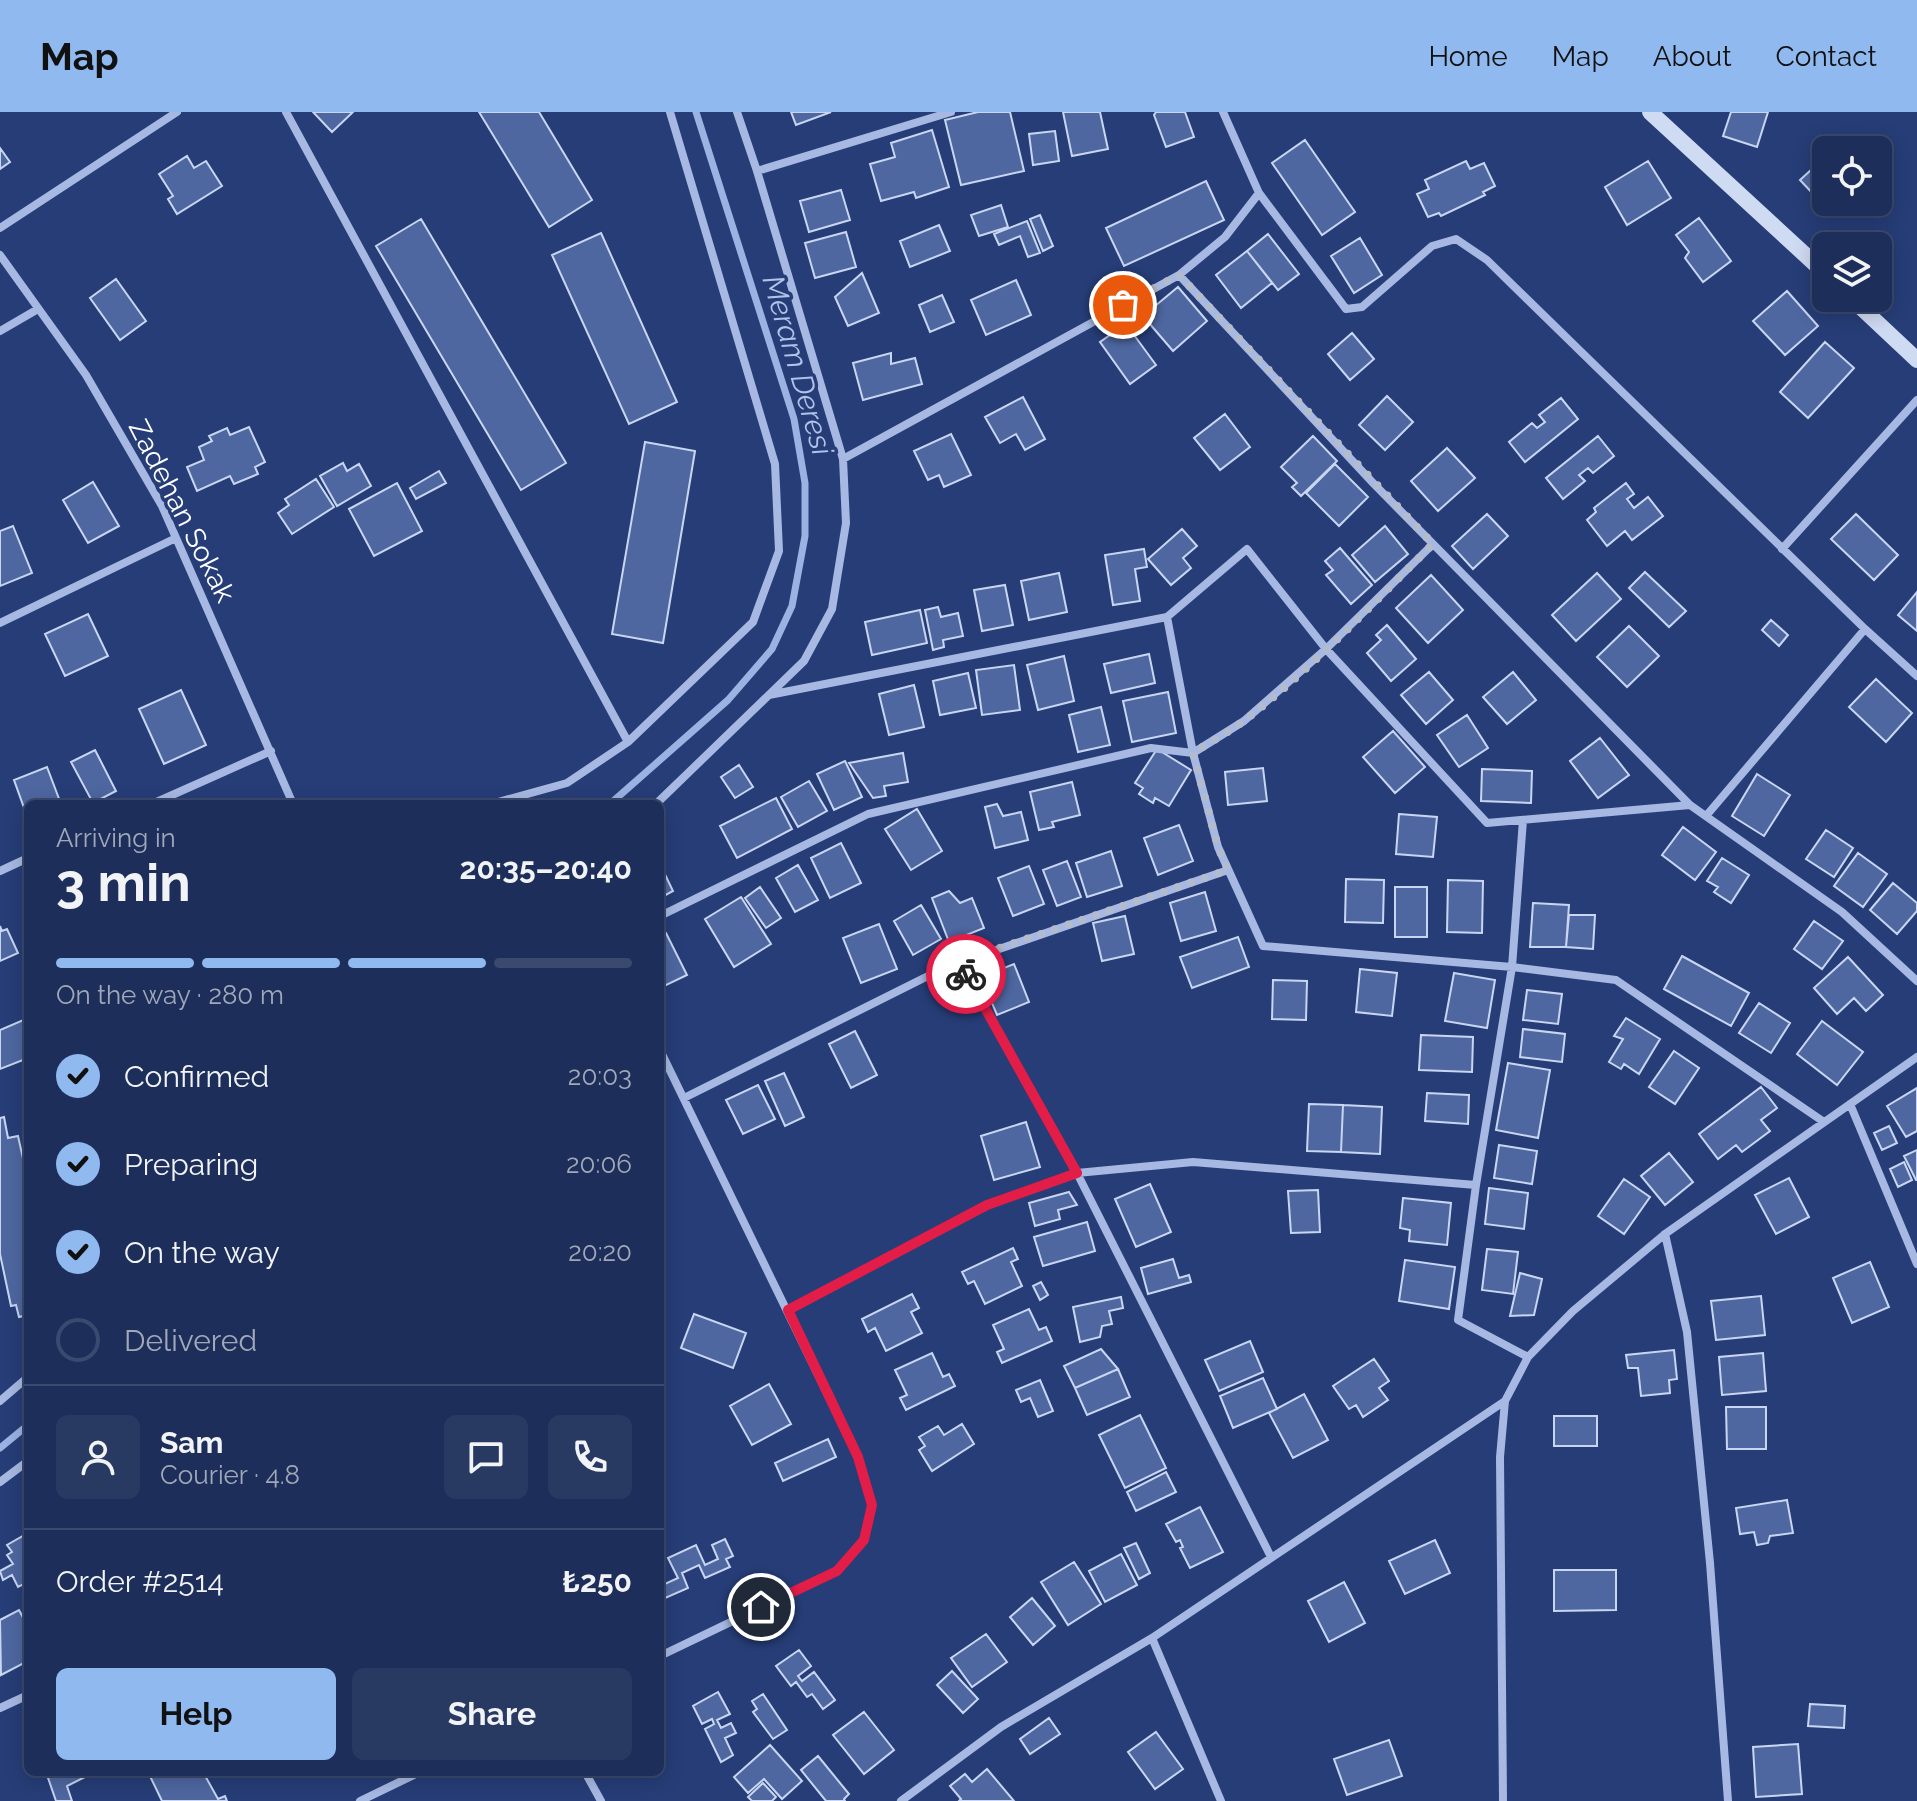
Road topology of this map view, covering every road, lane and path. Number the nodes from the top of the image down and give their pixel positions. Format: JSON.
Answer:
{"nodes":[{"id":1,"x":177,"y":112,"type":"edge"},
{"id":2,"x":286,"y":112,"type":"edge"},
{"id":3,"x":670,"y":112,"type":"edge"},
{"id":4,"x":737,"y":112,"type":"edge"},
{"id":5,"x":951,"y":112,"type":"edge"},
{"id":6,"x":1223,"y":112,"type":"edge"},
{"id":7,"x":1650,"y":112,"type":"edge"},
{"id":8,"x":757,"y":171,"type":"junction"},
{"id":9,"x":1259,"y":193,"type":"junction"},
{"id":10,"x":0,"y":228,"type":"edge"},
{"id":11,"x":0,"y":255,"type":"edge"},
{"id":12,"x":1812,"y":261,"type":"edge"},
{"id":13,"x":1179,"y":275,"type":"junction"},
{"id":14,"x":38,"y":309,"type":"junction"},
{"id":15,"x":1866,"y":312,"type":"edge"},
{"id":16,"x":0,"y":331,"type":"edge"},
{"id":17,"x":1917,"y":360,"type":"edge"},
{"id":18,"x":1917,"y":400,"type":"edge"},
{"id":19,"x":843,"y":459,"type":"junction"},
{"id":20,"x":176,"y":538,"type":"junction"},
{"id":21,"x":1433,"y":544,"type":"junction"},
{"id":22,"x":1782,"y":549,"type":"junction"},
{"id":23,"x":1167,"y":617,"type":"junction"},
{"id":24,"x":0,"y":623,"type":"edge"},
{"id":25,"x":1865,"y":629,"type":"junction"},
{"id":26,"x":1326,"y":649,"type":"junction"},
{"id":27,"x":1917,"y":676,"type":"edge"},
{"id":28,"x":769,"y":695,"type":"junction"},
{"id":29,"x":628,"y":742,"type":"junction"},
{"id":30,"x":271,"y":751,"type":"junction"},
{"id":31,"x":1193,"y":753,"type":"junction"},
{"id":32,"x":161,"y":800,"type":"edge"},
{"id":33,"x":291,"y":800,"type":"edge"},
{"id":34,"x":505,"y":800,"type":"edge"},
{"id":35,"x":660,"y":800,"type":"edge"},
{"id":36,"x":1690,"y":805,"type":"junction"},
{"id":37,"x":1706,"y":816,"type":"junction"},
{"id":38,"x":1523,"y":820,"type":"junction"},
{"id":39,"x":24,"y":860,"type":"edge"},
{"id":40,"x":1228,"y":870,"type":"junction"},
{"id":41,"x":0,"y":871,"type":"edge"},
{"id":42,"x":664,"y":914,"type":"edge"},
{"id":43,"x":959,"y":962,"type":"junction"},
{"id":44,"x":1512,"y":967,"type":"junction"},
{"id":45,"x":1917,"y":981,"type":"edge"},
{"id":46,"x":1917,"y":1057,"type":"edge"},
{"id":47,"x":664,"y":1058,"type":"edge"},
{"id":48,"x":684,"y":1098,"type":"junction"},
{"id":49,"x":1850,"y":1104,"type":"junction"},
{"id":50,"x":1824,"y":1122,"type":"junction"},
{"id":51,"x":1077,"y":1173,"type":"junction"},
{"id":52,"x":1476,"y":1185,"type":"junction"},
{"id":53,"x":1665,"y":1234,"type":"junction"},
{"id":54,"x":1917,"y":1264,"type":"edge"},
{"id":55,"x":788,"y":1310,"type":"junction"},
{"id":56,"x":1528,"y":1357,"type":"junction"},
{"id":57,"x":24,"y":1380,"type":"edge"},
{"id":58,"x":0,"y":1401,"type":"edge"},
{"id":59,"x":1505,"y":1401,"type":"junction"},
{"id":60,"x":24,"y":1464,"type":"edge"},
{"id":61,"x":0,"y":1482,"type":"edge"},
{"id":62,"x":1271,"y":1557,"type":"junction"},
{"id":63,"x":1152,"y":1638,"type":"junction"},
{"id":64,"x":664,"y":1654,"type":"edge"},
{"id":65,"x":24,"y":1697,"type":"edge"},
{"id":66,"x":0,"y":1708,"type":"edge"},
{"id":67,"x":412,"y":1776,"type":"edge"},
{"id":68,"x":587,"y":1776,"type":"edge"},
{"id":69,"x":360,"y":1801,"type":"edge"},
{"id":70,"x":601,"y":1801,"type":"edge"},
{"id":71,"x":901,"y":1801,"type":"edge"},
{"id":72,"x":1221,"y":1801,"type":"edge"},
{"id":73,"x":1503,"y":1801,"type":"edge"},
{"id":74,"x":1728,"y":1801,"type":"edge"}],
"edges":[{"from":1,"to":10,"type":"street"},
{"from":2,"to":29,"type":"street"},
{"from":3,"to":29,"type":"street"},
{"from":4,"to":8,"type":"street"},
{"from":5,"to":8,"type":"street"},
{"from":6,"to":9,"type":"street"},
{"from":7,"to":12,"type":"street"},
{"from":8,"to":19,"type":"street"},
{"from":9,"to":13,"type":"street"},
{"from":9,"to":22,"type":"street"},
{"from":11,"to":14,"type":"street","name":"Zadehan Sokak"},
{"from":13,"to":19,"type":"street"},
{"from":13,"to":21,"type":"street"},
{"from":14,"to":16,"type":"street"},
{"from":14,"to":20,"type":"street","name":"Zadehan Sokak"},
{"from":15,"to":17,"type":"street"},
{"from":18,"to":22,"type":"street"},
{"from":19,"to":28,"type":"street"},
{"from":20,"to":24,"type":"street"},
{"from":20,"to":30,"type":"street","name":"Zadehan Sokak"},
{"from":21,"to":26,"type":"street"},
{"from":21,"to":36,"type":"street"},
{"from":22,"to":25,"type":"street"},
{"from":23,"to":26,"type":"street"},
{"from":23,"to":28,"type":"street"},
{"from":23,"to":31,"type":"street"},
{"from":25,"to":27,"type":"street"},
{"from":25,"to":37,"type":"street"},
{"from":26,"to":31,"type":"street"},
{"from":26,"to":38,"type":"street"},
{"from":28,"to":35,"type":"street"},
{"from":29,"to":34,"type":"street"},
{"from":30,"to":32,"type":"street"},
{"from":30,"to":33,"type":"street","name":"Zadehan Sokak"},
{"from":31,"to":40,"type":"street"},
{"from":31,"to":42,"type":"street"},
{"from":36,"to":37,"type":"street"},
{"from":36,"to":38,"type":"street"},
{"from":37,"to":45,"type":"street"},
{"from":38,"to":44,"type":"street"},
{"from":39,"to":41,"type":"street"},
{"from":40,"to":43,"type":"street"},
{"from":40,"to":44,"type":"street"},
{"from":43,"to":48,"type":"street"},
{"from":43,"to":51,"type":"street"},
{"from":44,"to":50,"type":"street"},
{"from":44,"to":52,"type":"street"},
{"from":46,"to":49,"type":"street"},
{"from":47,"to":48,"type":"street"},
{"from":48,"to":55,"type":"street"},
{"from":49,"to":50,"type":"street"},
{"from":49,"to":54,"type":"street"},
{"from":50,"to":53,"type":"street"},
{"from":51,"to":52,"type":"street"},
{"from":51,"to":55,"type":"street"},
{"from":51,"to":62,"type":"street"},
{"from":52,"to":56,"type":"street"},
{"from":53,"to":56,"type":"street"},
{"from":53,"to":74,"type":"street"},
{"from":55,"to":64,"type":"street"},
{"from":56,"to":59,"type":"street"},
{"from":57,"to":58,"type":"street"},
{"from":59,"to":62,"type":"street"},
{"from":59,"to":73,"type":"street"},
{"from":60,"to":61,"type":"street"},
{"from":62,"to":63,"type":"street"},
{"from":63,"to":71,"type":"street"},
{"from":63,"to":72,"type":"street"},
{"from":65,"to":66,"type":"street"},
{"from":67,"to":69,"type":"street"},
{"from":68,"to":70,"type":"street"}]}
